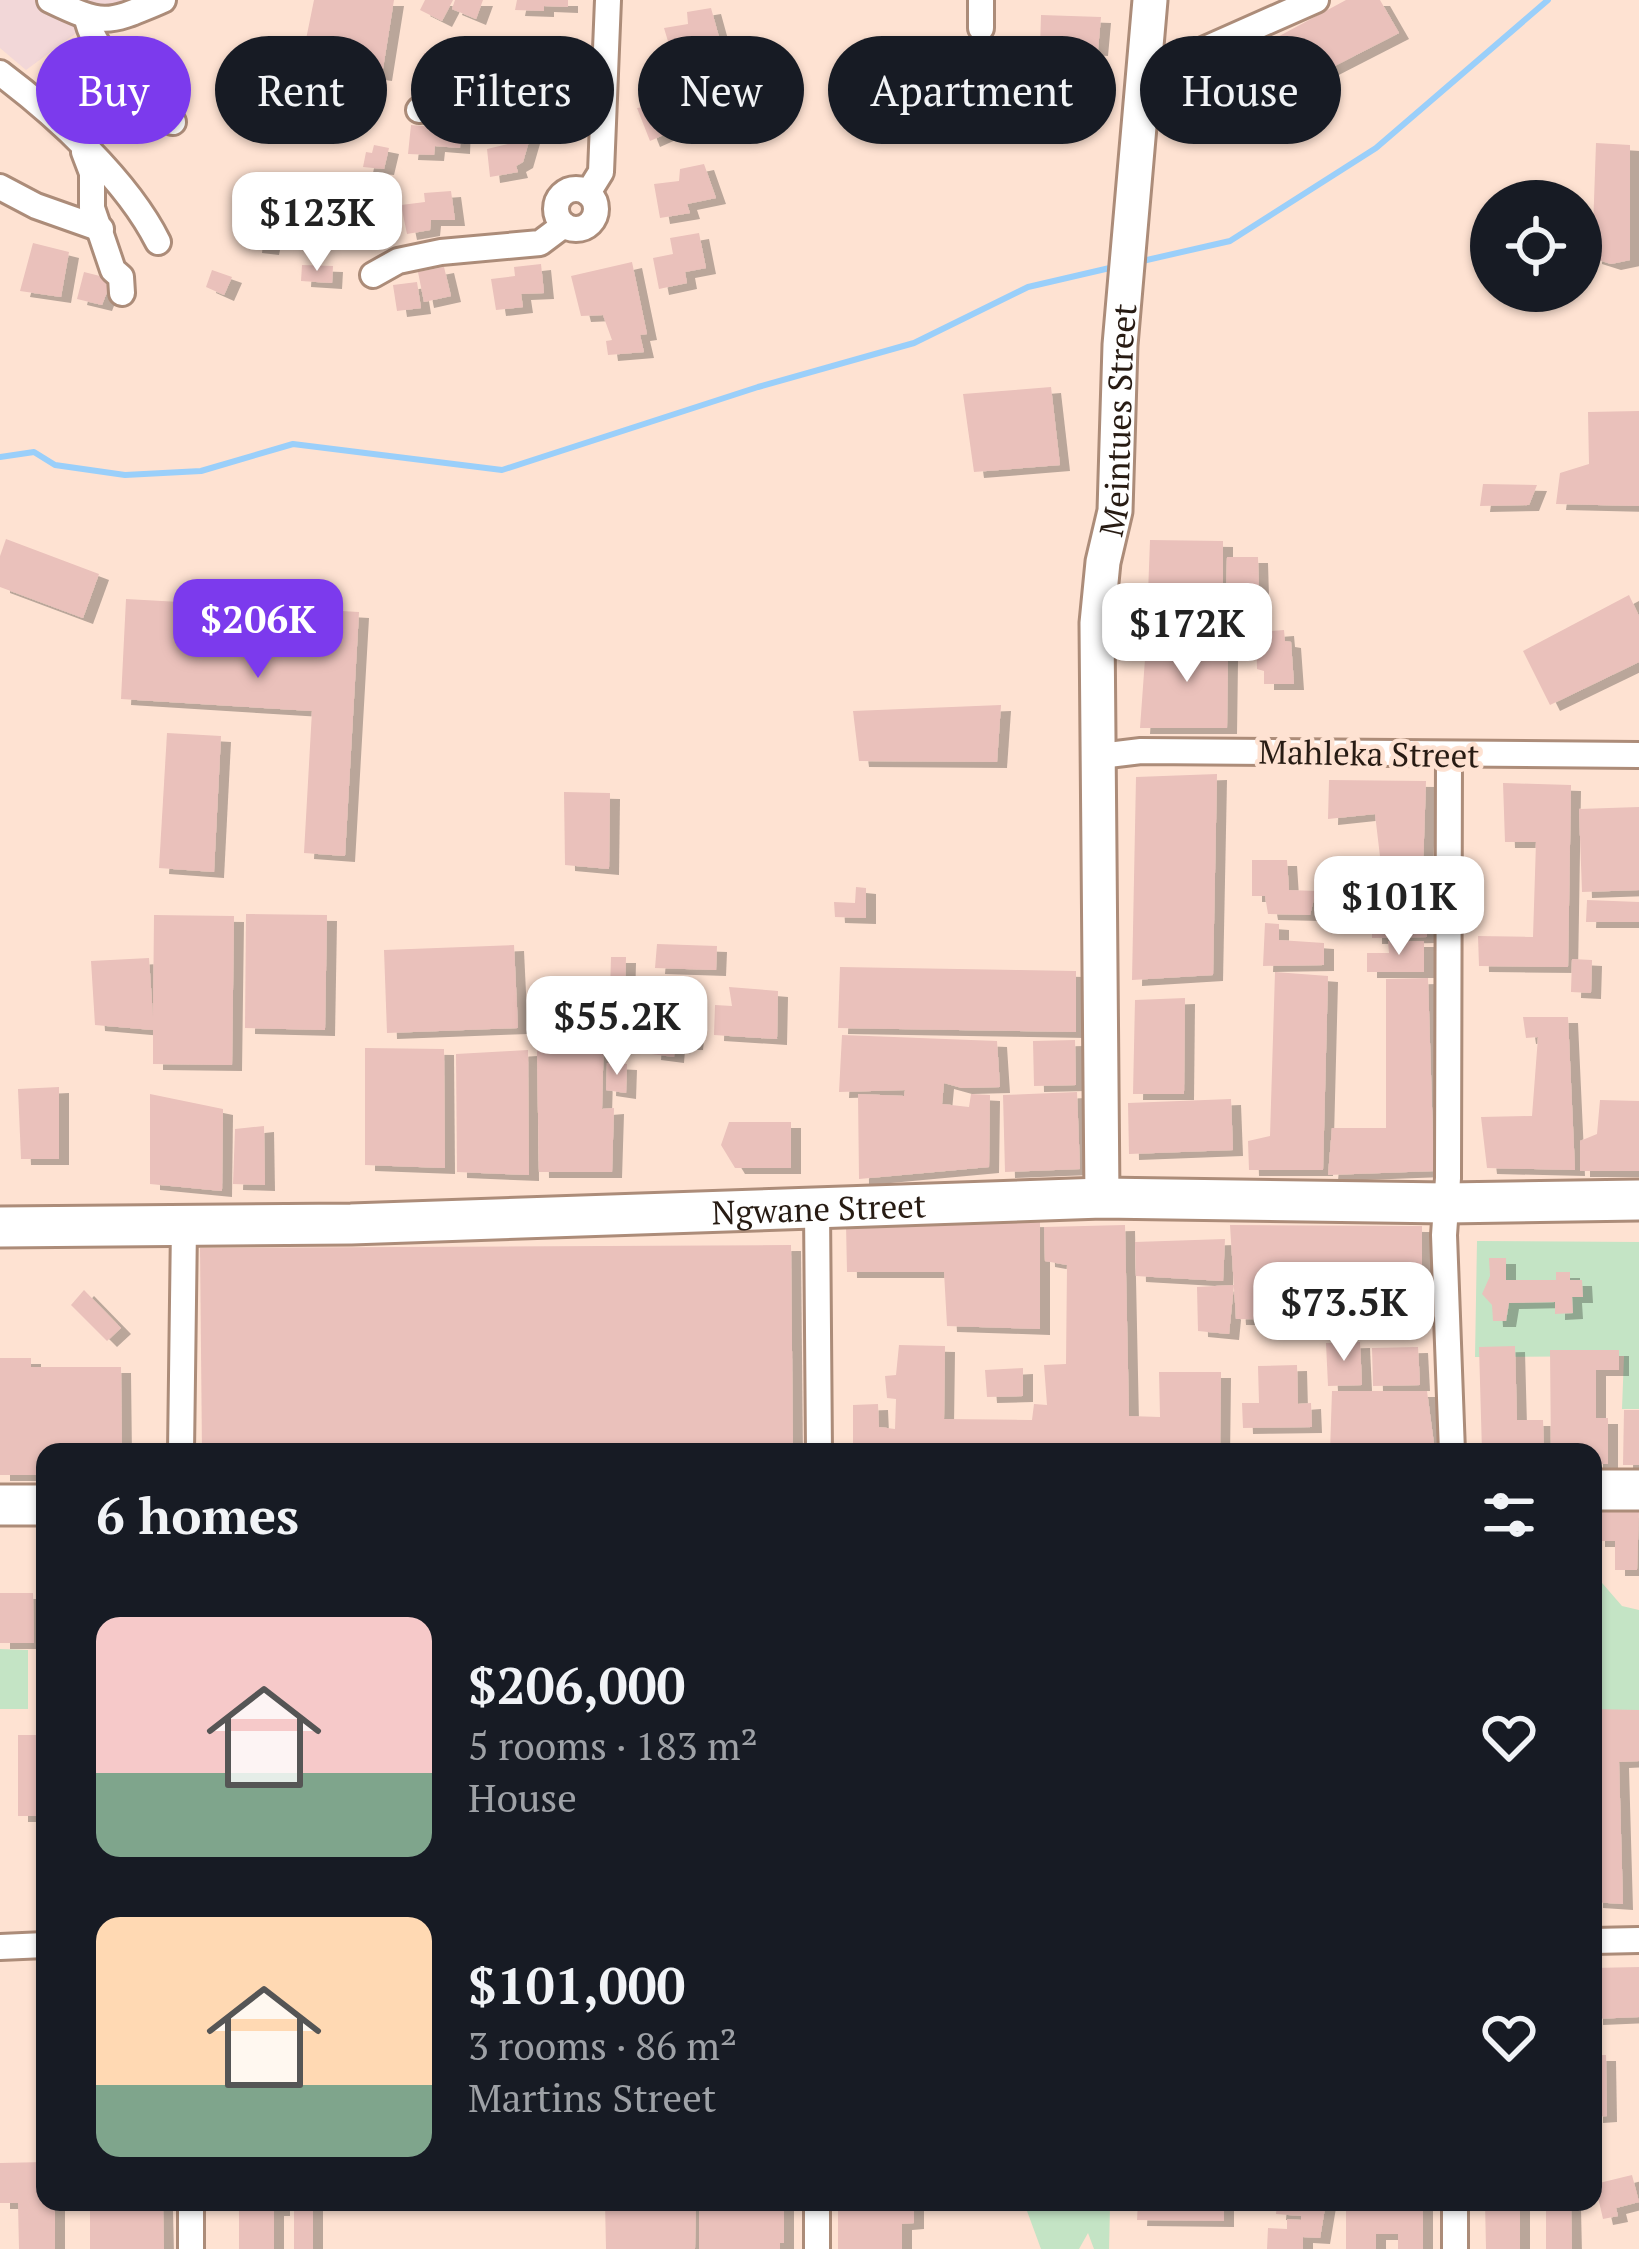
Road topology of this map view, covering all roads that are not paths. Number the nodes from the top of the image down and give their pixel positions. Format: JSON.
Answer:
{"nodes":[{"id":1,"x":50,"y":0,"type":"edge"},
{"id":2,"x":163,"y":0,"type":"edge"},
{"id":3,"x":608,"y":0,"type":"edge"},
{"id":4,"x":981,"y":0,"type":"edge"},
{"id":5,"x":1150,"y":0,"type":"edge"},
{"id":6,"x":1316,"y":0,"type":"edge"},
{"id":7,"x":87,"y":18,"type":"junction"},
{"id":8,"x":981,"y":28,"type":"dead end"},
{"id":9,"x":93,"y":36,"type":"edge"},
{"id":10,"x":606,"y":36,"type":"edge"},
{"id":11,"x":0,"y":74,"type":"edge"},
{"id":12,"x":36,"y":106,"type":"edge"},
{"id":13,"x":1139,"y":119,"type":"junction"},
{"id":14,"x":78,"y":144,"type":"edge"},
{"id":15,"x":80,"y":144,"type":"edge"},
{"id":16,"x":602,"y":144,"type":"edge"},
{"id":17,"x":0,"y":187,"type":"edge"},
{"id":18,"x":101,"y":229,"type":"junction"},
{"id":19,"x":158,"y":242,"type":"dead end"},
{"id":20,"x":373,"y":275,"type":"dead end"},
{"id":21,"x":122,"y":293,"type":"dead end"},
{"id":22,"x":1449,"y":755,"type":"junction"},
{"id":23,"x":1639,"y":755,"type":"edge"},
{"id":24,"x":1100,"y":756,"type":"junction"},
{"id":25,"x":1102,"y":1198,"type":"junction"},
{"id":26,"x":1639,"y":1200,"type":"edge"},
{"id":27,"x":1447,"y":1204,"type":"junction"},
{"id":28,"x":817,"y":1209,"type":"junction"},
{"id":29,"x":184,"y":1226,"type":"junction"},
{"id":30,"x":0,"y":1227,"type":"edge"},
{"id":31,"x":181,"y":1443,"type":"edge"},
{"id":32,"x":819,"y":1443,"type":"edge"},
{"id":33,"x":1452,"y":1443,"type":"edge"},
{"id":34,"x":1602,"y":1490,"type":"edge"},
{"id":35,"x":1639,"y":1490,"type":"edge"},
{"id":36,"x":0,"y":1505,"type":"edge"},
{"id":37,"x":36,"y":1505,"type":"edge"},
{"id":38,"x":1639,"y":1940,"type":"edge"},
{"id":39,"x":1602,"y":1941,"type":"edge"},
{"id":40,"x":36,"y":1945,"type":"edge"},
{"id":41,"x":0,"y":1947,"type":"edge"},
{"id":42,"x":190,"y":2211,"type":"edge"},
{"id":43,"x":817,"y":2211,"type":"edge"},
{"id":44,"x":1455,"y":2211,"type":"edge"},
{"id":45,"x":191,"y":2249,"type":"edge"},
{"id":46,"x":817,"y":2249,"type":"edge"},
{"id":47,"x":1455,"y":2249,"type":"edge"}],
"edges":[{"from":1,"to":7,"type":"street"},
{"from":2,"to":7,"type":"street"},
{"from":3,"to":10,"type":"street"},
{"from":4,"to":8,"type":"street"},
{"from":5,"to":13,"type":"street","name":"Meintues Street"},
{"from":6,"to":13,"type":"street"},
{"from":7,"to":9,"type":"street"},
{"from":11,"to":12,"type":"street"},
{"from":13,"to":24,"type":"street","name":"Meintues Street"},
{"from":14,"to":18,"type":"street"},
{"from":15,"to":19,"type":"street"},
{"from":16,"to":20,"type":"street"},
{"from":17,"to":18,"type":"street"},
{"from":18,"to":21,"type":"street"},
{"from":22,"to":23,"type":"street","name":"Mahleka Street"},
{"from":22,"to":24,"type":"street","name":"Mahleka Street"},
{"from":22,"to":27,"type":"street"},
{"from":24,"to":25,"type":"street","name":"Meintues Street"},
{"from":25,"to":27,"type":"main road","name":"Ngwane Street"},
{"from":25,"to":28,"type":"main road","name":"Ngwane Street"},
{"from":26,"to":27,"type":"main road","name":"Ngwane Street"},
{"from":27,"to":33,"type":"street"},
{"from":28,"to":29,"type":"main road","name":"Ngwane Street"},
{"from":28,"to":32,"type":"street"},
{"from":29,"to":30,"type":"main road","name":"Ngwane Street"},
{"from":29,"to":31,"type":"street"},
{"from":34,"to":35,"type":"main road"},
{"from":36,"to":37,"type":"main road"},
{"from":38,"to":39,"type":"street"},
{"from":40,"to":41,"type":"street"},
{"from":42,"to":45,"type":"street"},
{"from":43,"to":46,"type":"street"},
{"from":44,"to":47,"type":"street"}]}
